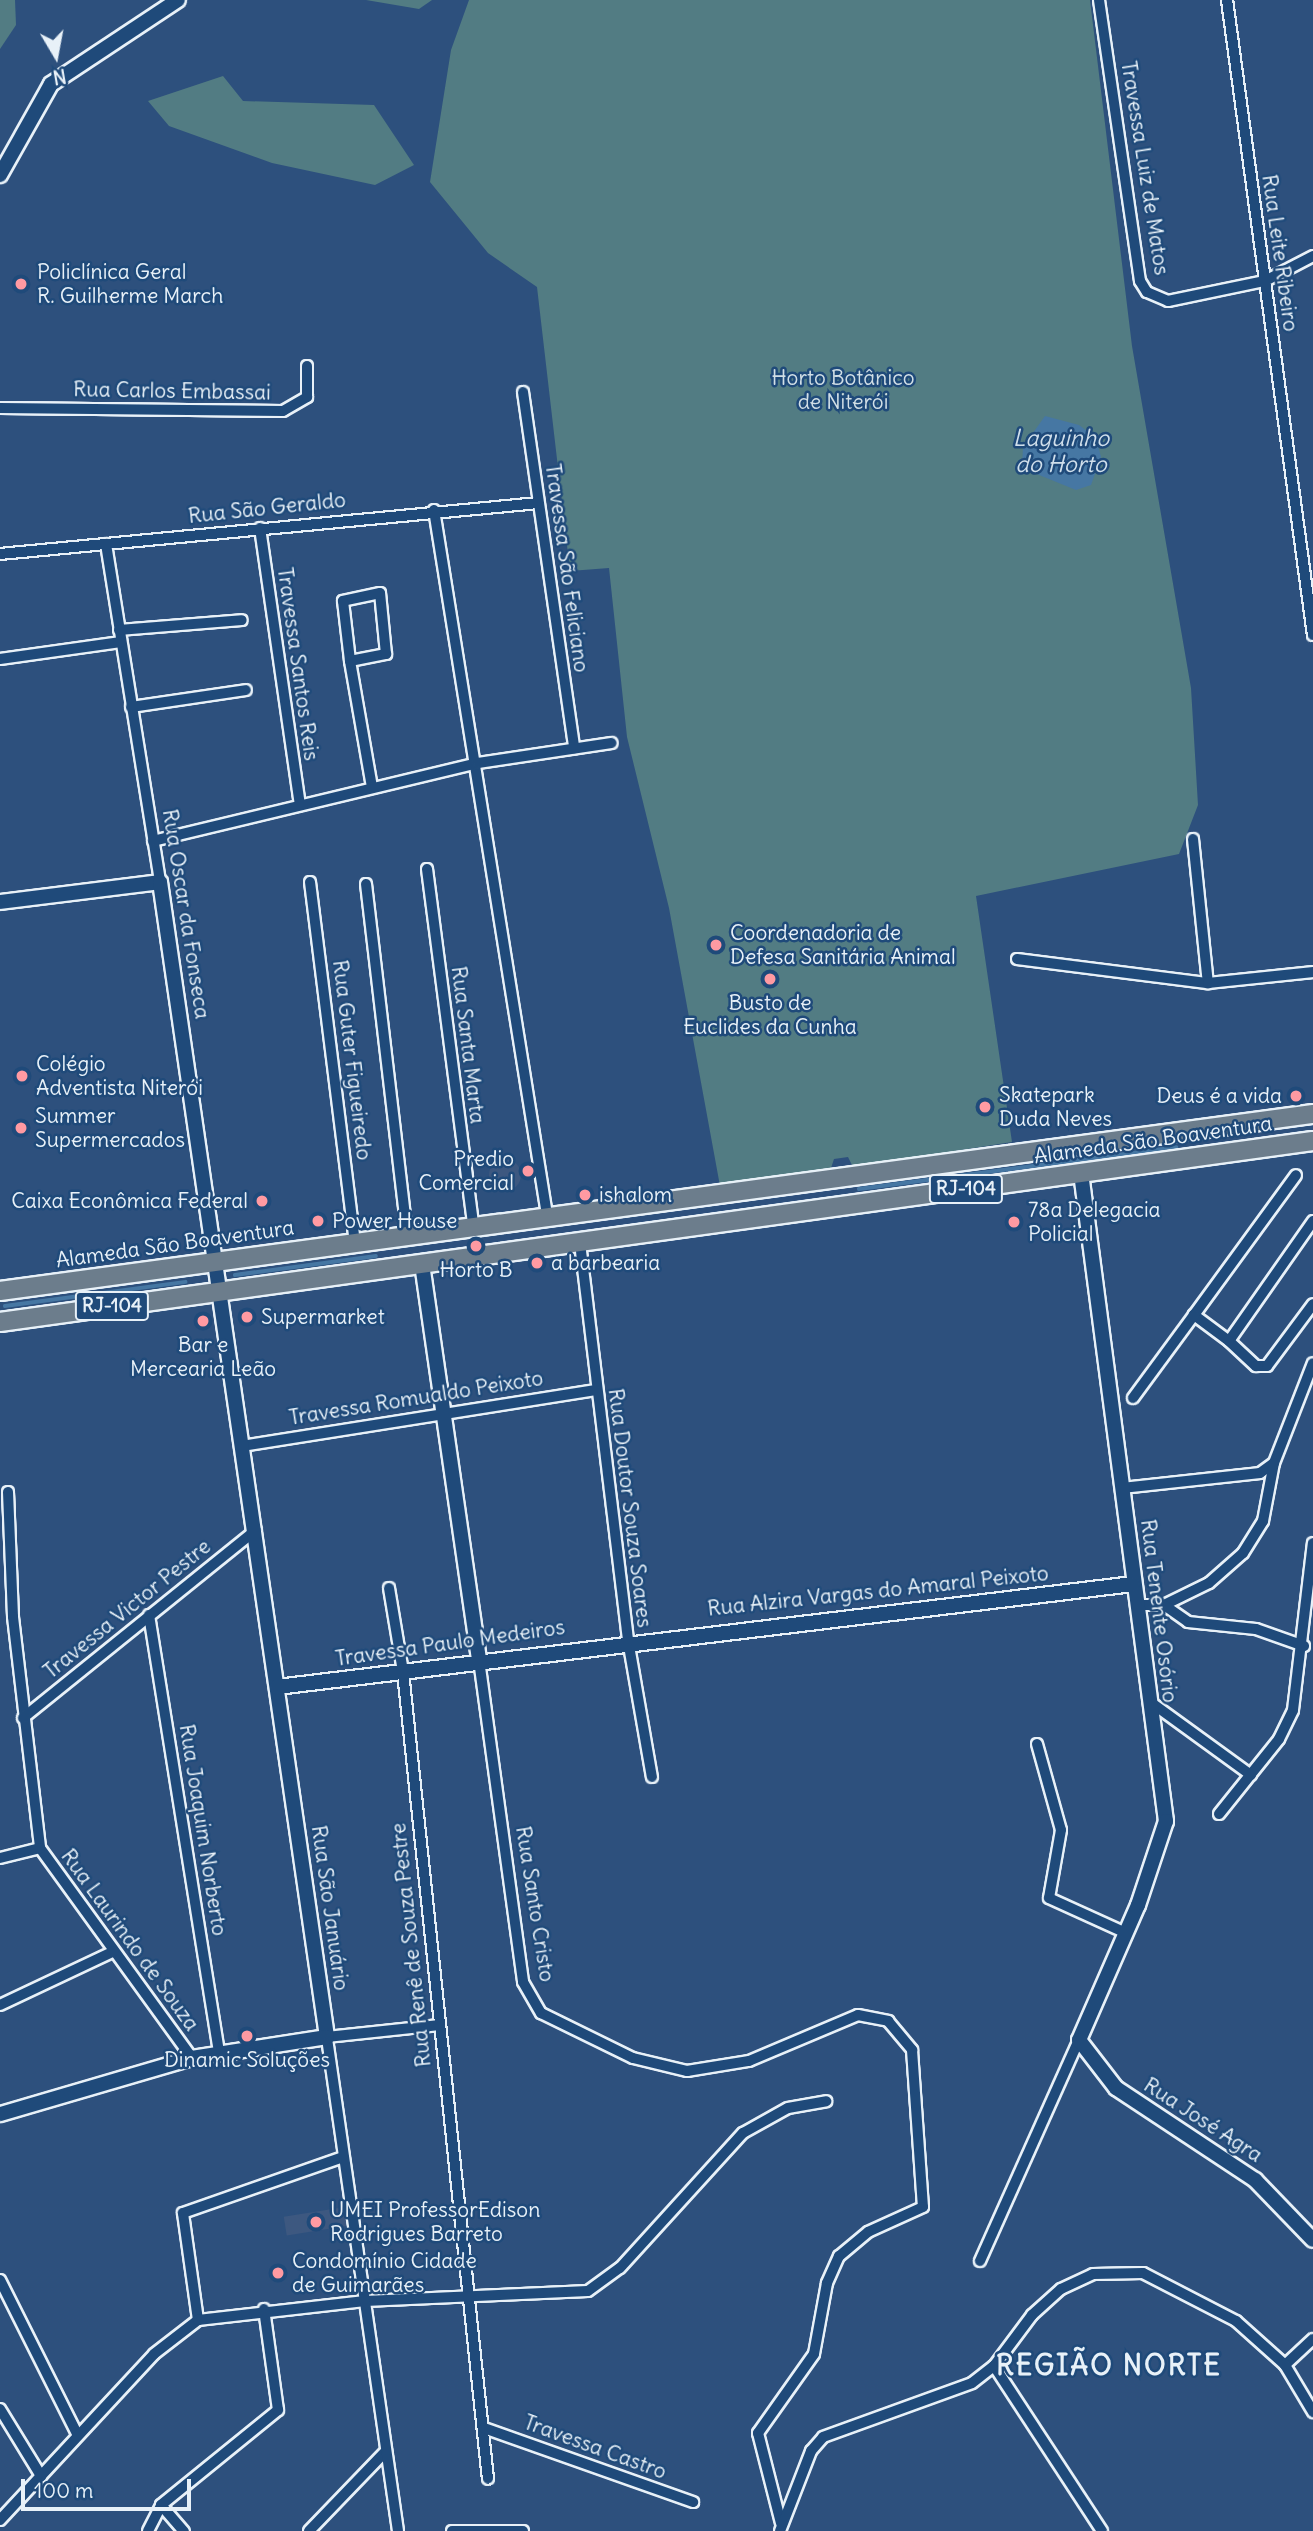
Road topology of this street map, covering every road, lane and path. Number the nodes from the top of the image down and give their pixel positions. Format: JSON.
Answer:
{"nodes":[{"id":1,"x":178,"y":0,"type":"edge"},
{"id":2,"x":1100,"y":0,"type":"edge"},
{"id":3,"x":1227,"y":0,"type":"edge"},
{"id":4,"x":0,"y":175,"type":"edge"},
{"id":5,"x":1313,"y":256,"type":"edge"},
{"id":6,"x":1265,"y":281,"type":"junction"},
{"id":7,"x":307,"y":366,"type":"dead end"},
{"id":8,"x":523,"y":392,"type":"dead end"},
{"id":9,"x":0,"y":408,"type":"edge"},
{"id":10,"x":539,"y":503,"type":"junction"},
{"id":11,"x":434,"y":510,"type":"junction"},
{"id":12,"x":260,"y":528,"type":"junction"},
{"id":13,"x":106,"y":544,"type":"junction"},
{"id":14,"x":0,"y":554,"type":"edge"},
{"id":15,"x":242,"y":620,"type":"dead end"},
{"id":16,"x":119,"y":630,"type":"junction"},
{"id":17,"x":1313,"y":635,"type":"edge"},
{"id":18,"x":121,"y":642,"type":"junction"},
{"id":19,"x":0,"y":659,"type":"edge"},
{"id":20,"x":350,"y":662,"type":"junction"},
{"id":21,"x":246,"y":690,"type":"dead end"},
{"id":22,"x":131,"y":707,"type":"junction"},
{"id":23,"x":612,"y":743,"type":"dead end"},
{"id":24,"x":574,"y":748,"type":"junction"},
{"id":25,"x":478,"y":763,"type":"junction"},
{"id":26,"x":372,"y":787,"type":"junction"},
{"id":27,"x":300,"y":805,"type":"junction"},
{"id":28,"x":1194,"y":839,"type":"dead end"},
{"id":29,"x":153,"y":841,"type":"junction"},
{"id":30,"x":427,"y":869,"type":"dead end"},
{"id":31,"x":160,"y":882,"type":"junction"},
{"id":32,"x":310,"y":882,"type":"dead end"},
{"id":33,"x":366,"y":884,"type":"dead end"},
{"id":34,"x":0,"y":902,"type":"edge"},
{"id":35,"x":1017,"y":959,"type":"dead end"},
{"id":36,"x":1313,"y":972,"type":"edge"},
{"id":37,"x":1208,"y":983,"type":"junction"},
{"id":38,"x":1313,"y":1114,"type":"edge"},
{"id":39,"x":1313,"y":1141,"type":"edge"},
{"id":40,"x":1081,"y":1173,"type":"junction"},
{"id":41,"x":1296,"y":1175,"type":"dead end"},
{"id":42,"x":547,"y":1215,"type":"junction"},
{"id":43,"x":1313,"y":1221,"type":"edge"},
{"id":44,"x":473,"y":1225,"type":"junction"},
{"id":45,"x":407,"y":1234,"type":"junction"},
{"id":46,"x":355,"y":1242,"type":"junction"},
{"id":47,"x":580,"y":1243,"type":"junction"},
{"id":48,"x":219,"y":1261,"type":"junction"},
{"id":49,"x":422,"y":1264,"type":"junction"},
{"id":50,"x":0,"y":1291,"type":"edge"},
{"id":51,"x":223,"y":1291,"type":"junction"},
{"id":52,"x":1313,"y":1304,"type":"edge"},
{"id":53,"x":1194,"y":1315,"type":"junction"},
{"id":54,"x":0,"y":1322,"type":"edge"},
{"id":55,"x":1229,"y":1341,"type":"junction"},
{"id":56,"x":1313,"y":1363,"type":"edge"},
{"id":57,"x":596,"y":1390,"type":"junction"},
{"id":58,"x":1133,"y":1398,"type":"dead end"},
{"id":59,"x":442,"y":1412,"type":"junction"},
{"id":60,"x":242,"y":1446,"type":"junction"},
{"id":61,"x":1274,"y":1464,"type":"junction"},
{"id":62,"x":1122,"y":1488,"type":"junction"},
{"id":63,"x":8,"y":1492,"type":"dead end"},
{"id":64,"x":256,"y":1530,"type":"junction"},
{"id":65,"x":1313,"y":1543,"type":"edge"},
{"id":66,"x":1133,"y":1584,"type":"junction"},
{"id":67,"x":389,"y":1587,"type":"dead end"},
{"id":68,"x":1136,"y":1605,"type":"junction"},
{"id":69,"x":1164,"y":1605,"type":"junction"},
{"id":70,"x":149,"y":1615,"type":"junction"},
{"id":71,"x":628,"y":1640,"type":"junction"},
{"id":72,"x":1304,"y":1646,"type":"junction"},
{"id":73,"x":479,"y":1660,"type":"junction"},
{"id":74,"x":404,"y":1672,"type":"junction"},
{"id":75,"x":277,"y":1687,"type":"junction"},
{"id":76,"x":1149,"y":1701,"type":"junction"},
{"id":77,"x":23,"y":1718,"type":"junction"},
{"id":78,"x":1037,"y":1744,"type":"dead end"},
{"id":79,"x":1251,"y":1775,"type":"junction"},
{"id":80,"x":652,"y":1777,"type":"dead end"},
{"id":81,"x":1219,"y":1814,"type":"dead end"},
{"id":82,"x":40,"y":1848,"type":"junction"},
{"id":83,"x":0,"y":1858,"type":"edge"},
{"id":84,"x":1126,"y":1933,"type":"junction"},
{"id":85,"x":114,"y":1951,"type":"junction"},
{"id":86,"x":0,"y":2005,"type":"edge"},
{"id":87,"x":439,"y":2025,"type":"junction"},
{"id":88,"x":327,"y":2037,"type":"junction"},
{"id":89,"x":1080,"y":2040,"type":"junction"},
{"id":90,"x":219,"y":2053,"type":"junction"},
{"id":91,"x":192,"y":2058,"type":"junction"},
{"id":92,"x":825,"y":2101,"type":"dead end"},
{"id":93,"x":0,"y":2114,"type":"edge"},
{"id":94,"x":343,"y":2157,"type":"junction"},
{"id":95,"x":1313,"y":2240,"type":"edge"},
{"id":96,"x":980,"y":2261,"type":"dead end"},
{"id":97,"x":0,"y":2280,"type":"edge"},
{"id":98,"x":470,"y":2300,"type":"junction"},
{"id":99,"x":365,"y":2301,"type":"junction"},
{"id":100,"x":264,"y":2309,"type":"junction"},
{"id":101,"x":198,"y":2320,"type":"junction"},
{"id":102,"x":1313,"y":2339,"type":"edge"},
{"id":103,"x":1286,"y":2365,"type":"junction"},
{"id":104,"x":994,"y":2366,"type":"junction"},
{"id":105,"x":1313,"y":2412,"type":"edge"},
{"id":106,"x":1,"y":2417,"type":"edge"},
{"id":107,"x":484,"y":2428,"type":"junction"},
{"id":108,"x":77,"y":2434,"type":"junction"},
{"id":109,"x":385,"y":2452,"type":"junction"},
{"id":110,"x":41,"y":2476,"type":"junction"},
{"id":111,"x":488,"y":2479,"type":"dead end"},
{"id":112,"x":693,"y":2502,"type":"dead end"},
{"id":113,"x":161,"y":2505,"type":"junction"},
{"id":114,"x":0,"y":2519,"type":"edge"},
{"id":115,"x":780,"y":2527,"type":"edge"},
{"id":116,"x":477,"y":2529,"type":"edge"},
{"id":117,"x":148,"y":2531,"type":"edge"},
{"id":118,"x":184,"y":2531,"type":"edge"},
{"id":119,"x":309,"y":2531,"type":"edge"},
{"id":120,"x":398,"y":2531,"type":"edge"},
{"id":121,"x":452,"y":2531,"type":"edge"},
{"id":122,"x":523,"y":2531,"type":"edge"},
{"id":123,"x":1102,"y":2531,"type":"edge"}],
"edges":[{"from":1,"to":4,"type":"street"},
{"from":2,"to":6,"type":"street","name":"Travessa Luiz de Matos"},
{"from":3,"to":6,"type":"street","name":"Rua Leite Ribeiro"},
{"from":5,"to":6,"type":"street","name":"Travessa Luiz de Matos"},
{"from":6,"to":17,"type":"street","name":"Rua Leite Ribeiro"},
{"from":7,"to":9,"type":"street","name":"Rua Carlos Embassai"},
{"from":8,"to":10,"type":"street","name":"Travessa São Feliciano"},
{"from":10,"to":11,"type":"street","name":"Rua São Geraldo"},
{"from":10,"to":24,"type":"street","name":"Travessa São Feliciano"},
{"from":11,"to":12,"type":"street","name":"Rua São Geraldo"},
{"from":11,"to":25,"type":"street"},
{"from":12,"to":13,"type":"street","name":"Rua São Geraldo"},
{"from":12,"to":27,"type":"street","name":"Travessa Santos Reis"},
{"from":13,"to":14,"type":"street","name":"Rua São Geraldo"},
{"from":13,"to":16,"type":"street","name":"Rua Oscar da Fonseca"},
{"from":15,"to":16,"type":"street"},
{"from":16,"to":18,"type":"street","name":"Rua Oscar da Fonseca"},
{"from":18,"to":19,"type":"street"},
{"from":18,"to":22,"type":"street","name":"Rua Oscar da Fonseca"},
{"from":20,"to":20,"type":"street"},
{"from":20,"to":26,"type":"street"},
{"from":21,"to":22,"type":"street"},
{"from":22,"to":29,"type":"street","name":"Rua Oscar da Fonseca"},
{"from":23,"to":24,"type":"street"},
{"from":24,"to":25,"type":"street"},
{"from":25,"to":26,"type":"street"},
{"from":25,"to":42,"type":"street"},
{"from":26,"to":27,"type":"street"},
{"from":27,"to":29,"type":"street"},
{"from":28,"to":37,"type":"street"},
{"from":29,"to":31,"type":"street","name":"Rua Oscar da Fonseca"},
{"from":30,"to":44,"type":"street","name":"Rua Santa Marta"},
{"from":31,"to":34,"type":"street"},
{"from":31,"to":48,"type":"street","name":"Rua Oscar da Fonseca"},
{"from":32,"to":46,"type":"street","name":"Rua Guter Figueiredo"},
{"from":33,"to":45,"type":"street"},
{"from":35,"to":37,"type":"street"},
{"from":36,"to":37,"type":"street"},
{"from":38,"to":42,"type":"highway","name":"Alameda São Boaventura","number":"RJ-104"},
{"from":39,"to":40,"type":"highway","name":"Alameda São Boaventura","number":"RJ-104"},
{"from":40,"to":47,"type":"highway","name":"Alameda São Boaventura","number":"RJ-104"},
{"from":40,"to":62,"type":"street","name":"Rua Tenente Osório"},
{"from":41,"to":53,"type":"street"},
{"from":42,"to":44,"type":"highway","name":"Alameda São Boaventura","number":"RJ-104"},
{"from":43,"to":55,"type":"street"},
{"from":44,"to":45,"type":"highway","name":"Alameda São Boaventura","number":"RJ-104"},
{"from":45,"to":46,"type":"highway","name":"Alameda São Boaventura","number":"RJ-104"},
{"from":46,"to":48,"type":"highway","name":"Alameda São Boaventura","number":"RJ-104"},
{"from":47,"to":49,"type":"highway","name":"Alameda São Boaventura","number":"RJ-104"},
{"from":47,"to":57,"type":"street","name":"Rua Doutor Souza Soares"},
{"from":48,"to":50,"type":"highway","name":"Alameda São Boaventura","number":"RJ-104"},
{"from":48,"to":51,"type":"street","name":"Rua Oscar da Fonseca"},
{"from":49,"to":51,"type":"highway","name":"Alameda São Boaventura","number":"RJ-104"},
{"from":49,"to":59,"type":"street","name":"Rua Santo Cristo"},
{"from":51,"to":54,"type":"highway","name":"Alameda São Boaventura","number":"RJ-104"},
{"from":51,"to":60,"type":"street","name":"Rua São Januário"},
{"from":52,"to":55,"type":"street"},
{"from":53,"to":55,"type":"street"},
{"from":53,"to":58,"type":"street"},
{"from":56,"to":61,"type":"street"},
{"from":57,"to":59,"type":"street","name":"Travessa Romualdo Peixoto"},
{"from":57,"to":71,"type":"street","name":"Rua Doutor Souza Soares"},
{"from":59,"to":60,"type":"street","name":"Travessa Romualdo Peixoto"},
{"from":59,"to":73,"type":"street","name":"Rua Santo Cristo"},
{"from":60,"to":64,"type":"street","name":"Rua São Januário"},
{"from":61,"to":62,"type":"street"},
{"from":61,"to":69,"type":"street"},
{"from":62,"to":66,"type":"street","name":"Rua Tenente Osório"},
{"from":63,"to":77,"type":"street","name":"Rua Laurindo de Souza"},
{"from":64,"to":70,"type":"street","name":"Travessa Victor Pestre"},
{"from":64,"to":75,"type":"street","name":"Rua São Januário"},
{"from":65,"to":72,"type":"street"},
{"from":66,"to":68,"type":"street","name":"Rua Tenente Osório"},
{"from":66,"to":71,"type":"street","name":"Rua Alzira Vargas do Amaral Peixoto"},
{"from":67,"to":74,"type":"street","name":"Rua Renê de Souza Pestre"},
{"from":68,"to":69,"type":"street"},
{"from":68,"to":76,"type":"street","name":"Rua Tenente Osório"},
{"from":69,"to":72,"type":"street"},
{"from":70,"to":77,"type":"street","name":"Travessa Victor Pestre"},
{"from":70,"to":90,"type":"street","name":"Rua Joaquim Norberto"},
{"from":71,"to":73,"type":"street","name":"Travessa Paulo Medeiros"},
{"from":71,"to":80,"type":"street","name":"Rua Doutor Souza Soares"},
{"from":72,"to":79,"type":"street"},
{"from":73,"to":74,"type":"street","name":"Travessa Paulo Medeiros"},
{"from":73,"to":115,"type":"street","name":"Rua Santo Cristo"},
{"from":74,"to":75,"type":"street","name":"Travessa Paulo Medeiros"},
{"from":74,"to":87,"type":"street","name":"Rua Renê de Souza Pestre"},
{"from":75,"to":88,"type":"street","name":"Rua São Januário"},
{"from":76,"to":79,"type":"street"},
{"from":76,"to":84,"type":"street","name":"Rua Tenente Osório"},
{"from":77,"to":82,"type":"street","name":"Rua Laurindo de Souza"},
{"from":78,"to":84,"type":"street"},
{"from":79,"to":81,"type":"street"},
{"from":82,"to":83,"type":"street"},
{"from":82,"to":85,"type":"street","name":"Rua Laurindo de Souza"},
{"from":84,"to":89,"type":"street","name":"Rua Tenente Osório"},
{"from":85,"to":86,"type":"street"},
{"from":85,"to":91,"type":"street","name":"Rua Laurindo de Souza"},
{"from":87,"to":88,"type":"street"},
{"from":87,"to":98,"type":"street","name":"Rua Renê de Souza Pestre"},
{"from":88,"to":90,"type":"street"},
{"from":88,"to":94,"type":"street","name":"Rua São Januário"},
{"from":89,"to":95,"type":"street","name":"Rua José Agra"},
{"from":89,"to":96,"type":"street","name":"Rua Tenente Osório"},
{"from":90,"to":91,"type":"street"},
{"from":91,"to":93,"type":"street"},
{"from":92,"to":98,"type":"street"},
{"from":94,"to":99,"type":"street","name":"Rua São Januário"},
{"from":94,"to":101,"type":"street"},
{"from":97,"to":108,"type":"street"},
{"from":98,"to":99,"type":"street"},
{"from":98,"to":107,"type":"street","name":"Rua Renê de Souza Pestre"},
{"from":99,"to":100,"type":"street"},
{"from":99,"to":109,"type":"street","name":"Rua São Januário"},
{"from":100,"to":101,"type":"street"},
{"from":100,"to":113,"type":"street"},
{"from":101,"to":108,"type":"street"},
{"from":102,"to":103,"type":"street"},
{"from":103,"to":104,"type":"street"},
{"from":103,"to":105,"type":"street"},
{"from":104,"to":115,"type":"street"},
{"from":104,"to":123,"type":"street"},
{"from":106,"to":110,"type":"street"},
{"from":107,"to":111,"type":"street","name":"Rua Renê de Souza Pestre"},
{"from":107,"to":112,"type":"street","name":"Travessa Castro"},
{"from":108,"to":110,"type":"street"},
{"from":109,"to":119,"type":"street"},
{"from":109,"to":120,"type":"street","name":"Rua São Januário"},
{"from":110,"to":114,"type":"street"},
{"from":113,"to":117,"type":"street"},
{"from":113,"to":118,"type":"street"},
{"from":116,"to":121,"type":"street"},
{"from":116,"to":122,"type":"street"}]}
